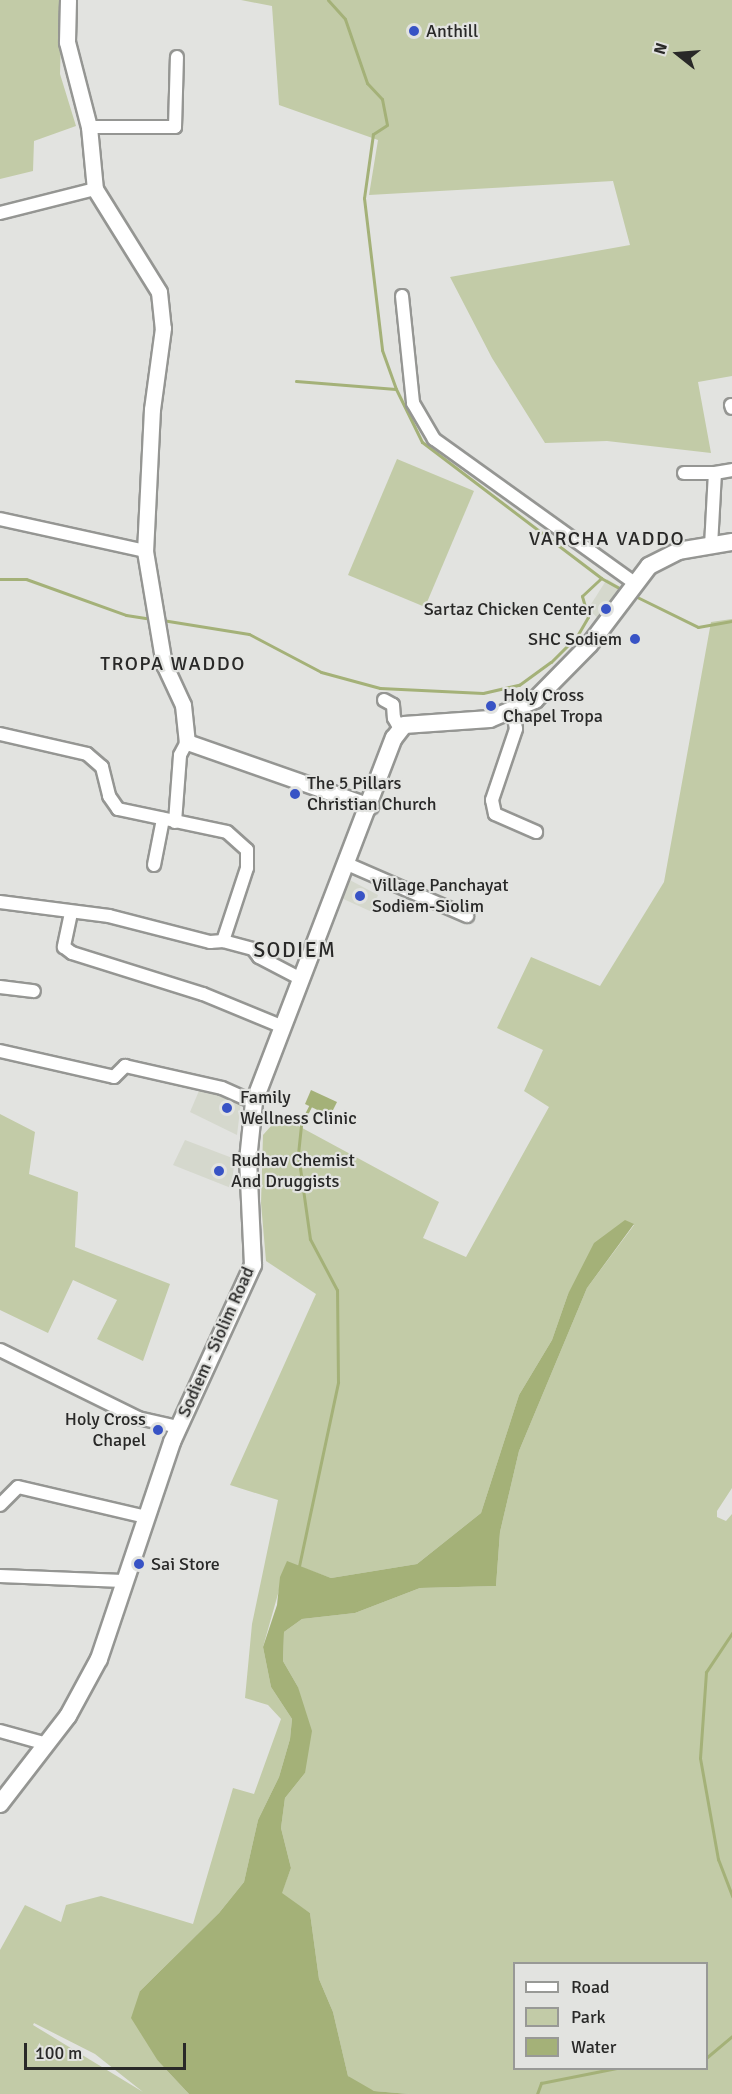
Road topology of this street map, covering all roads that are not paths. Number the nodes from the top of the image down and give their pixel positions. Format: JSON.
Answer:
{"nodes":[{"id":1,"x":68,"y":0,"type":"edge"},
{"id":2,"x":177,"y":57,"type":"dead end"},
{"id":3,"x":88,"y":128,"type":"junction"},
{"id":4,"x":95,"y":189,"type":"junction"},
{"id":5,"x":0,"y":213,"type":"edge"},
{"id":6,"x":402,"y":296,"type":"dead end"},
{"id":7,"x":732,"y":470,"type":"edge"},
{"id":8,"x":684,"y":473,"type":"dead end"},
{"id":9,"x":716,"y":473,"type":"junction"},
{"id":10,"x":0,"y":519,"type":"edge"},
{"id":11,"x":732,"y":542,"type":"edge"},
{"id":12,"x":711,"y":546,"type":"junction"},
{"id":13,"x":145,"y":551,"type":"junction"},
{"id":14,"x":629,"y":588,"type":"junction"},
{"id":15,"x":384,"y":700,"type":"dead end"},
{"id":16,"x":513,"y":712,"type":"junction"},
{"id":17,"x":400,"y":729,"type":"junction"},
{"id":18,"x":0,"y":734,"type":"edge"},
{"id":19,"x":187,"y":742,"type":"junction"},
{"id":20,"x":370,"y":806,"type":"junction"},
{"id":21,"x":169,"y":820,"type":"junction"},
{"id":22,"x":536,"y":832,"type":"dead end"},
{"id":23,"x":347,"y":864,"type":"junction"},
{"id":24,"x":154,"y":865,"type":"dead end"},
{"id":25,"x":0,"y":902,"type":"edge"},
{"id":26,"x":71,"y":913,"type":"junction"},
{"id":27,"x":467,"y":916,"type":"dead end"},
{"id":28,"x":223,"y":941,"type":"junction"},
{"id":29,"x":301,"y":979,"type":"junction"},
{"id":30,"x":0,"y":987,"type":"edge"},
{"id":31,"x":34,"y":991,"type":"dead end"},
{"id":32,"x":283,"y":1027,"type":"junction"},
{"id":33,"x":0,"y":1051,"type":"edge"},
{"id":34,"x":254,"y":1102,"type":"junction"},
{"id":35,"x":0,"y":1350,"type":"edge"},
{"id":36,"x":178,"y":1427,"type":"junction"},
{"id":37,"x":0,"y":1505,"type":"edge"},
{"id":38,"x":146,"y":1517,"type":"junction"},
{"id":39,"x":0,"y":1575,"type":"edge"},
{"id":40,"x":123,"y":1581,"type":"junction"},
{"id":41,"x":0,"y":1731,"type":"edge"},
{"id":42,"x":46,"y":1744,"type":"junction"},
{"id":43,"x":0,"y":1804,"type":"edge"}],
"edges":[{"from":1,"to":3,"type":"street"},
{"from":2,"to":3,"type":"street"},
{"from":3,"to":4,"type":"street"},
{"from":4,"to":5,"type":"street"},
{"from":4,"to":13,"type":"street"},
{"from":6,"to":14,"type":"street"},
{"from":7,"to":9,"type":"street"},
{"from":8,"to":9,"type":"street"},
{"from":9,"to":12,"type":"street"},
{"from":10,"to":13,"type":"street"},
{"from":11,"to":12,"type":"main road"},
{"from":12,"to":14,"type":"main road"},
{"from":13,"to":19,"type":"street"},
{"from":14,"to":16,"type":"main road"},
{"from":15,"to":17,"type":"street"},
{"from":16,"to":17,"type":"main road"},
{"from":16,"to":22,"type":"street"},
{"from":17,"to":20,"type":"main road","name":"Sodiem - Siolim Road"},
{"from":18,"to":21,"type":"street"},
{"from":19,"to":20,"type":"street"},
{"from":19,"to":21,"type":"street"},
{"from":20,"to":23,"type":"main road","name":"Sodiem - Siolim Road"},
{"from":21,"to":24,"type":"street"},
{"from":21,"to":28,"type":"street"},
{"from":23,"to":27,"type":"street"},
{"from":23,"to":29,"type":"main road","name":"Sodiem - Siolim Road"},
{"from":25,"to":26,"type":"street"},
{"from":26,"to":28,"type":"street"},
{"from":26,"to":32,"type":"street"},
{"from":28,"to":29,"type":"street"},
{"from":29,"to":32,"type":"main road","name":"Sodiem - Siolim Road"},
{"from":30,"to":31,"type":"street"},
{"from":32,"to":34,"type":"main road","name":"Sodiem - Siolim Road"},
{"from":33,"to":34,"type":"street"},
{"from":34,"to":36,"type":"main road","name":"Sodiem - Siolim Road"},
{"from":35,"to":36,"type":"street"},
{"from":36,"to":38,"type":"main road","name":"Sodiem - Siolim Road"},
{"from":37,"to":38,"type":"street"},
{"from":38,"to":40,"type":"main road","name":"Sodiem - Siolim Road"},
{"from":39,"to":40,"type":"street"},
{"from":40,"to":42,"type":"main road","name":"Sodiem - Siolim Road"},
{"from":41,"to":42,"type":"street"},
{"from":42,"to":43,"type":"main road","name":"Sodiem - Siolim Road"}]}
